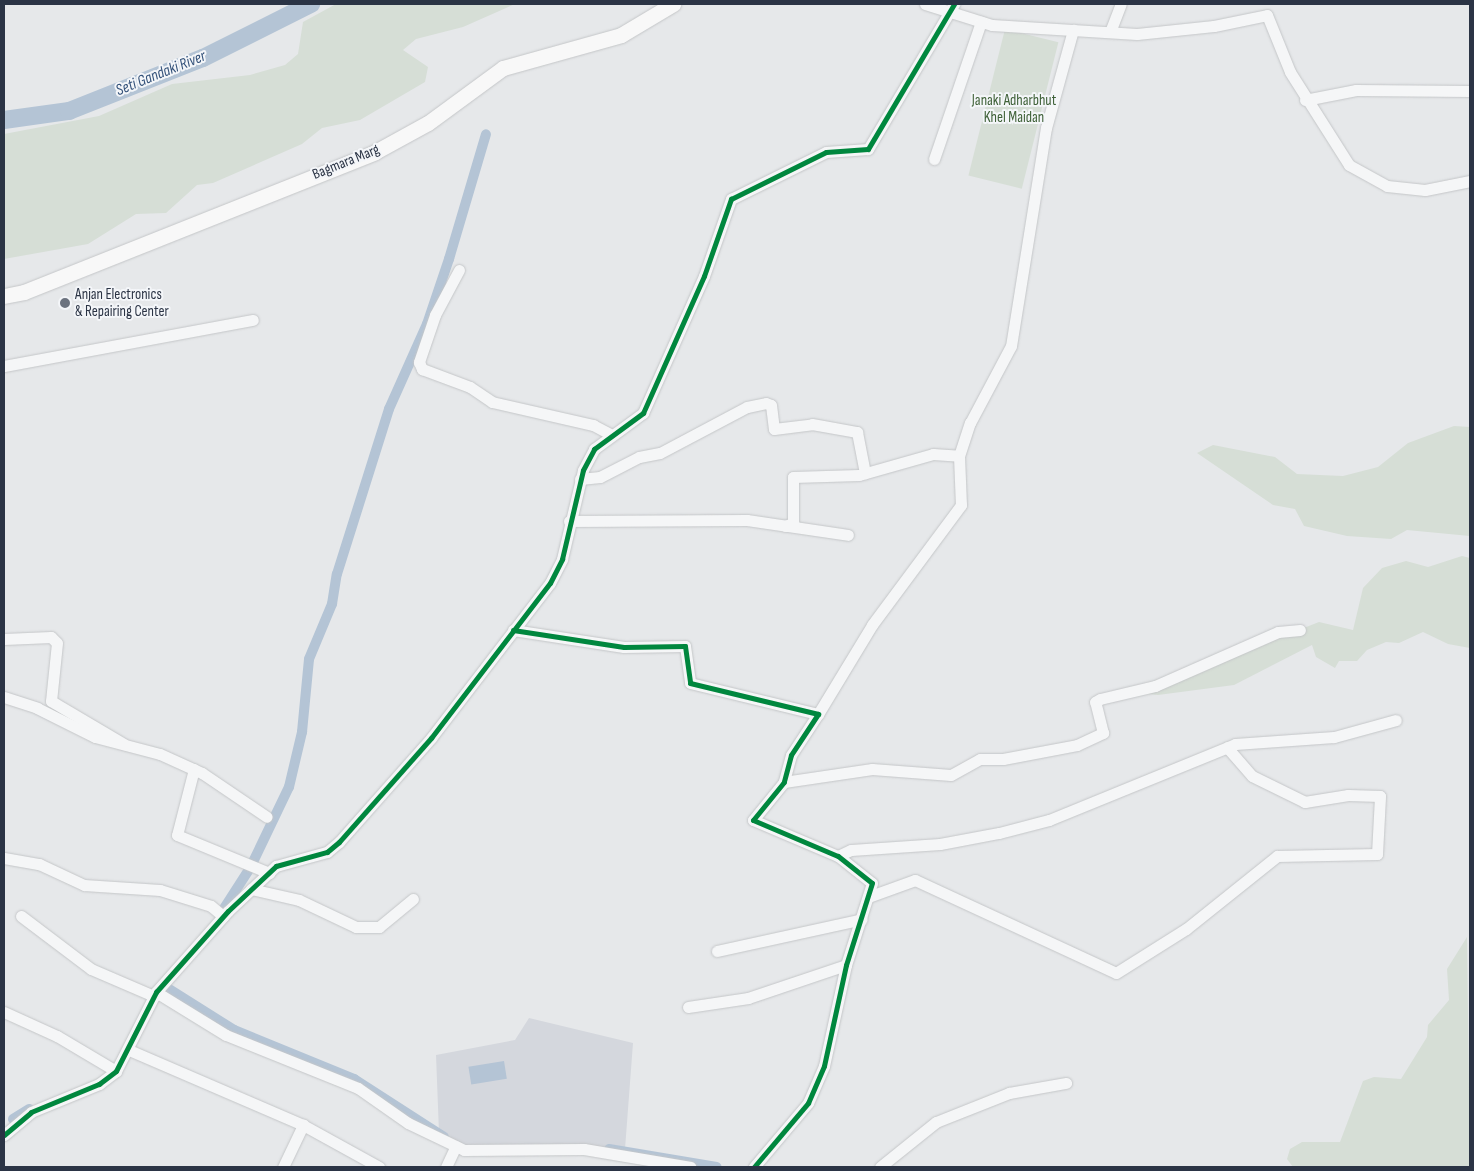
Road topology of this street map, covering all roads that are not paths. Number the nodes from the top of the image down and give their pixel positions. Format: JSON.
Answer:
{"nodes":[{"id":1,"x":673,"y":4,"type":"edge"},
{"id":2,"x":924,"y":4,"type":"edge"},
{"id":3,"x":954,"y":4,"type":"edge"},
{"id":4,"x":1121,"y":4,"type":"edge"},
{"id":5,"x":946,"y":14,"type":"junction"},
{"id":6,"x":981,"y":22,"type":"junction"},
{"id":7,"x":1073,"y":30,"type":"junction"},
{"id":8,"x":1110,"y":32,"type":"junction"},
{"id":9,"x":1470,"y":91,"type":"edge"},
{"id":10,"x":1305,"y":100,"type":"junction"},
{"id":11,"x":934,"y":159,"type":"dead end"},
{"id":12,"x":1470,"y":181,"type":"edge"},
{"id":13,"x":459,"y":270,"type":"dead end"},
{"id":14,"x":4,"y":296,"type":"edge"},
{"id":15,"x":253,"y":320,"type":"dead end"},
{"id":16,"x":4,"y":366,"type":"edge"},
{"id":17,"x":610,"y":434,"type":"junction"},
{"id":18,"x":959,"y":456,"type":"junction"},
{"id":19,"x":865,"y":473,"type":"junction"},
{"id":20,"x":580,"y":479,"type":"junction"},
{"id":21,"x":569,"y":521,"type":"junction"},
{"id":22,"x":785,"y":526,"type":"junction"},
{"id":23,"x":848,"y":535,"type":"dead end"},
{"id":24,"x":513,"y":630,"type":"junction"},
{"id":25,"x":1300,"y":630,"type":"dead end"},
{"id":26,"x":4,"y":639,"type":"edge"},
{"id":27,"x":4,"y":697,"type":"edge"},
{"id":28,"x":818,"y":714,"type":"junction"},
{"id":29,"x":1396,"y":720,"type":"dead end"},
{"id":30,"x":125,"y":745,"type":"junction"},
{"id":31,"x":1227,"y":747,"type":"junction"},
{"id":32,"x":194,"y":769,"type":"junction"},
{"id":33,"x":784,"y":782,"type":"junction"},
{"id":34,"x":267,"y":817,"type":"dead end"},
{"id":35,"x":838,"y":856,"type":"junction"},
{"id":36,"x":4,"y":858,"type":"edge"},
{"id":37,"x":269,"y":872,"type":"junction"},
{"id":38,"x":251,"y":889,"type":"junction"},
{"id":39,"x":868,"y":897,"type":"junction"},
{"id":40,"x":413,"y":899,"type":"dead end"},
{"id":41,"x":22,"y":916,"type":"dead end"},
{"id":42,"x":223,"y":916,"type":"junction"},
{"id":43,"x":862,"y":919,"type":"junction"},
{"id":44,"x":717,"y":951,"type":"dead end"},
{"id":45,"x":846,"y":965,"type":"junction"},
{"id":46,"x":155,"y":994,"type":"junction"},
{"id":47,"x":688,"y":1007,"type":"dead end"},
{"id":48,"x":4,"y":1012,"type":"edge"},
{"id":49,"x":129,"y":1050,"type":"junction"},
{"id":50,"x":116,"y":1071,"type":"junction"},
{"id":51,"x":1066,"y":1083,"type":"dead end"},
{"id":52,"x":303,"y":1125,"type":"junction"},
{"id":53,"x":6,"y":1126,"type":"edge"},
{"id":54,"x":456,"y":1146,"type":"junction"},
{"id":55,"x":283,"y":1167,"type":"edge"},
{"id":56,"x":379,"y":1167,"type":"edge"},
{"id":57,"x":446,"y":1167,"type":"edge"},
{"id":58,"x":690,"y":1167,"type":"edge"},
{"id":59,"x":754,"y":1167,"type":"edge"},
{"id":60,"x":880,"y":1167,"type":"edge"}],
"edges":[{"from":1,"to":14,"type":"main road","name":"Bagmara Marg"},
{"from":2,"to":5,"type":"street"},
{"from":3,"to":5,"type":"street"},
{"from":4,"to":8,"type":"street"},
{"from":5,"to":6,"type":"street"},
{"from":5,"to":17,"type":"street"},
{"from":6,"to":7,"type":"street"},
{"from":6,"to":11,"type":"street"},
{"from":7,"to":8,"type":"street"},
{"from":7,"to":18,"type":"street"},
{"from":8,"to":10,"type":"street"},
{"from":9,"to":10,"type":"street"},
{"from":10,"to":12,"type":"street"},
{"from":13,"to":17,"type":"street"},
{"from":15,"to":16,"type":"street"},
{"from":17,"to":20,"type":"street"},
{"from":18,"to":19,"type":"street"},
{"from":18,"to":28,"type":"street"},
{"from":19,"to":20,"type":"street"},
{"from":19,"to":22,"type":"street"},
{"from":20,"to":21,"type":"street"},
{"from":21,"to":22,"type":"street"},
{"from":21,"to":24,"type":"street"},
{"from":22,"to":23,"type":"street"},
{"from":24,"to":28,"type":"street"},
{"from":24,"to":37,"type":"street"},
{"from":25,"to":33,"type":"street"},
{"from":26,"to":30,"type":"street"},
{"from":27,"to":30,"type":"street"},
{"from":28,"to":33,"type":"street"},
{"from":29,"to":31,"type":"street"},
{"from":30,"to":32,"type":"street"},
{"from":31,"to":35,"type":"street"},
{"from":31,"to":39,"type":"street"},
{"from":32,"to":34,"type":"street"},
{"from":32,"to":37,"type":"street"},
{"from":33,"to":35,"type":"street"},
{"from":35,"to":39,"type":"street"},
{"from":36,"to":42,"type":"street"},
{"from":37,"to":38,"type":"street"},
{"from":38,"to":40,"type":"street"},
{"from":38,"to":42,"type":"street"},
{"from":39,"to":43,"type":"street"},
{"from":41,"to":46,"type":"street"},
{"from":42,"to":46,"type":"street"},
{"from":43,"to":44,"type":"street"},
{"from":43,"to":45,"type":"street"},
{"from":45,"to":47,"type":"street"},
{"from":45,"to":59,"type":"street"},
{"from":46,"to":49,"type":"street"},
{"from":46,"to":54,"type":"street"},
{"from":48,"to":50,"type":"street"},
{"from":49,"to":50,"type":"street"},
{"from":49,"to":52,"type":"street"},
{"from":50,"to":53,"type":"street"},
{"from":51,"to":60,"type":"street"},
{"from":52,"to":55,"type":"street"},
{"from":52,"to":56,"type":"street"},
{"from":54,"to":57,"type":"street"},
{"from":54,"to":58,"type":"street"}]}
